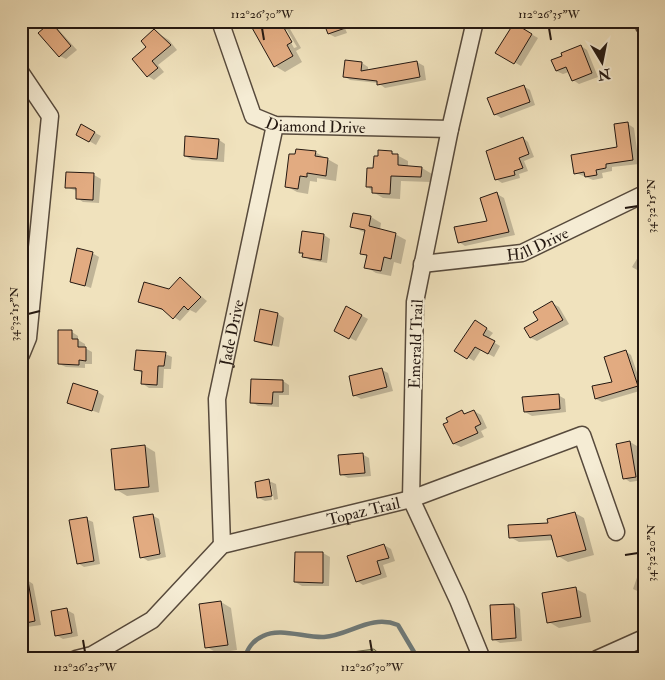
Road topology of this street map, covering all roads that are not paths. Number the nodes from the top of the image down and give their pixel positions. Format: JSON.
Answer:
{"nodes":[{"id":1,"x":220,"y":21,"type":"edge"},
{"id":2,"x":475,"y":21,"type":"edge"},
{"id":3,"x":643,"y":21,"type":"edge"},
{"id":4,"x":644,"y":26,"type":"edge"},
{"id":5,"x":21,"y":73,"type":"edge"},
{"id":6,"x":275,"y":125,"type":"junction"},
{"id":7,"x":450,"y":129,"type":"junction"},
{"id":8,"x":644,"y":194,"type":"edge"},
{"id":9,"x":422,"y":264,"type":"junction"},
{"id":10,"x":21,"y":355,"type":"edge"},
{"id":11,"x":411,"y":499,"type":"junction"},
{"id":12,"x":616,"y":532,"type":"dead end"},
{"id":13,"x":222,"y":545,"type":"junction"},
{"id":14,"x":644,"y":638,"type":"edge"},
{"id":15,"x":76,"y":659,"type":"edge"},
{"id":16,"x":482,"y":659,"type":"edge"},
{"id":17,"x":597,"y":659,"type":"edge"}],
"edges":[{"from":1,"to":6,"type":"street","name":"Diamond Drive"},
{"from":2,"to":7,"type":"street","name":"Emerald Trail"},
{"from":3,"to":4,"type":"street"},
{"from":5,"to":10,"type":"street"},
{"from":6,"to":7,"type":"street","name":"Diamond Drive"},
{"from":6,"to":13,"type":"street","name":"Jade Drive"},
{"from":7,"to":9,"type":"street","name":"Emerald Trail"},
{"from":8,"to":9,"type":"street","name":"Hill Drive"},
{"from":9,"to":11,"type":"street","name":"Emerald Trail"},
{"from":11,"to":12,"type":"street","name":"Topaz Trail"},
{"from":11,"to":13,"type":"street","name":"Topaz Trail"},
{"from":11,"to":16,"type":"street","name":"Emerald Trail"},
{"from":13,"to":15,"type":"street"},
{"from":14,"to":17,"type":"street"}]}
